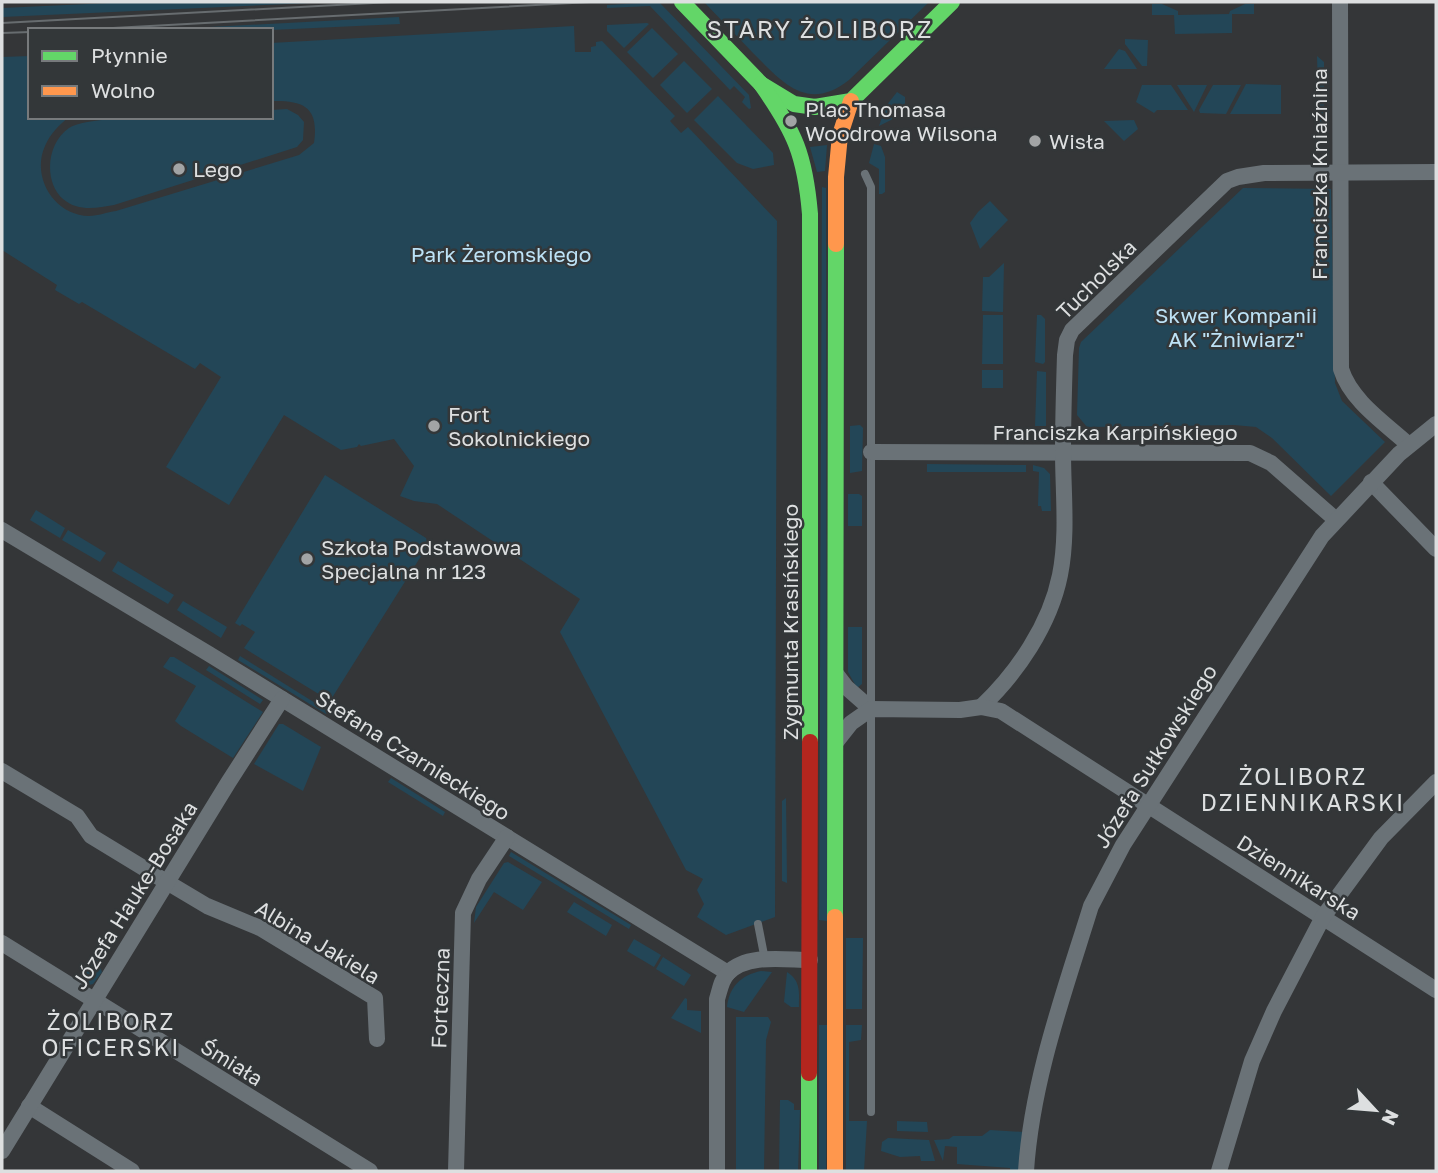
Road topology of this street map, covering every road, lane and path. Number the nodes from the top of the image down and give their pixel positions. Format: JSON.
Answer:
{"nodes":[{"id":1,"x":682,"y":2,"type":"edge"},
{"id":2,"x":952,"y":2,"type":"edge"},
{"id":3,"x":1339,"y":2,"type":"edge"},
{"id":4,"x":761,"y":84,"type":"junction"},
{"id":5,"x":851,"y":101,"type":"junction"},
{"id":6,"x":1436,"y":172,"type":"edge"},
{"id":7,"x":1341,"y":173,"type":"junction"},
{"id":8,"x":865,"y":174,"type":"dead end"},
{"id":9,"x":836,"y":187,"type":"junction"},
{"id":10,"x":808,"y":190,"type":"junction"},
{"id":11,"x":1436,"y":424,"type":"edge"},
{"id":12,"x":1409,"y":444,"type":"junction"},
{"id":13,"x":871,"y":452,"type":"junction"},
{"id":14,"x":1063,"y":452,"type":"junction"},
{"id":15,"x":1371,"y":482,"type":"junction"},
{"id":16,"x":1335,"y":519,"type":"junction"},
{"id":17,"x":2,"y":530,"type":"edge"},
{"id":18,"x":1436,"y":549,"type":"edge"},
{"id":19,"x":836,"y":674,"type":"junction"},
{"id":20,"x":282,"y":699,"type":"junction"},
{"id":21,"x":981,"y":707,"type":"junction"},
{"id":22,"x":871,"y":709,"type":"junction"},
{"id":23,"x":836,"y":742,"type":"junction"},
{"id":24,"x":2,"y":771,"type":"edge"},
{"id":25,"x":1436,"y":782,"type":"edge"},
{"id":26,"x":1148,"y":806,"type":"junction"},
{"id":27,"x":507,"y":837,"type":"junction"},
{"id":28,"x":167,"y":882,"type":"junction"},
{"id":29,"x":1324,"y":917,"type":"junction"},
{"id":30,"x":758,"y":924,"type":"dead end"},
{"id":31,"x":2,"y":943,"type":"edge"},
{"id":32,"x":835,"y":956,"type":"junction"},
{"id":33,"x":765,"y":960,"type":"junction"},
{"id":34,"x":810,"y":960,"type":"junction"},
{"id":35,"x":728,"y":973,"type":"junction"},
{"id":36,"x":1436,"y":990,"type":"edge"},
{"id":37,"x":94,"y":1000,"type":"junction"},
{"id":38,"x":377,"y":1039,"type":"dead end"},
{"id":39,"x":29,"y":1106,"type":"junction"},
{"id":40,"x":871,"y":1112,"type":"dead end"},
{"id":41,"x":2,"y":1150,"type":"edge"},
{"id":42,"x":132,"y":1171,"type":"edge"},
{"id":43,"x":370,"y":1171,"type":"edge"},
{"id":44,"x":456,"y":1171,"type":"edge"},
{"id":45,"x":717,"y":1171,"type":"edge"},
{"id":46,"x":809,"y":1171,"type":"edge"},
{"id":47,"x":835,"y":1171,"type":"edge"},
{"id":48,"x":1026,"y":1171,"type":"edge"},
{"id":49,"x":1219,"y":1171,"type":"edge"}],
"edges":[{"from":1,"to":4,"type":"main road"},
{"from":2,"to":5,"type":"main road"},
{"from":3,"to":7,"type":"street","name":"Franciszka Kniaźnina"},
{"from":4,"to":5,"type":"main road"},
{"from":4,"to":10,"type":"main road","name":"Zygmunta Krasińskiego"},
{"from":5,"to":9,"type":"main road"},
{"from":6,"to":7,"type":"street","name":"Tucholska"},
{"from":7,"to":12,"type":"street","name":"Franciszka Kniaźnina"},
{"from":7,"to":14,"type":"street","name":"Tucholska"},
{"from":8,"to":13,"type":"lane"},
{"from":9,"to":10,"type":"main road"},
{"from":9,"to":19,"type":"main road"},
{"from":10,"to":34,"type":"main road","name":"Zygmunta Krasińskiego"},
{"from":11,"to":12,"type":"street","name":"Józefa Sułkowskiego"},
{"from":12,"to":15,"type":"street","name":"Józefa Sułkowskiego"},
{"from":13,"to":14,"type":"street","name":"Franciszka Karpińskiego"},
{"from":13,"to":22,"type":"lane"},
{"from":14,"to":16,"type":"street","name":"Franciszka Karpińskiego"},
{"from":14,"to":21,"type":"street","name":"Tucholska"},
{"from":15,"to":16,"type":"street","name":"Józefa Sułkowskiego"},
{"from":15,"to":18,"type":"street"},
{"from":16,"to":26,"type":"street","name":"Józefa Sułkowskiego"},
{"from":17,"to":20,"type":"street","name":"Stefana Czarnieckiego"},
{"from":19,"to":22,"type":"street"},
{"from":19,"to":23,"type":"main road"},
{"from":20,"to":27,"type":"street","name":"Stefana Czarnieckiego"},
{"from":20,"to":28,"type":"street","name":"Józefa Hauke-Bosaka"},
{"from":21,"to":22,"type":"street","name":"Dziennikarska"},
{"from":21,"to":26,"type":"street","name":"Dziennikarska"},
{"from":22,"to":23,"type":"street"},
{"from":22,"to":40,"type":"lane"},
{"from":23,"to":32,"type":"main road"},
{"from":24,"to":28,"type":"street"},
{"from":25,"to":29,"type":"street"},
{"from":26,"to":29,"type":"street","name":"Dziennikarska"},
{"from":26,"to":48,"type":"street","name":"Józefa Sułkowskiego"},
{"from":27,"to":35,"type":"street","name":"Stefana Czarnieckiego"},
{"from":27,"to":44,"type":"street","name":"Forteczna"},
{"from":28,"to":37,"type":"street","name":"Józefa Hauke-Bosaka"},
{"from":28,"to":38,"type":"street","name":"Albina Jakiela"},
{"from":29,"to":36,"type":"street","name":"Dziennikarska"},
{"from":29,"to":49,"type":"street"},
{"from":30,"to":33,"type":"lane"},
{"from":31,"to":37,"type":"street","name":"Śmiała"},
{"from":32,"to":34,"type":"main road"},
{"from":32,"to":47,"type":"main road"},
{"from":33,"to":34,"type":"street"},
{"from":33,"to":35,"type":"street"},
{"from":34,"to":46,"type":"main road","name":"Zygmunta Krasińskiego"},
{"from":35,"to":45,"type":"street"},
{"from":37,"to":39,"type":"street","name":"Józefa Hauke-Bosaka"},
{"from":37,"to":43,"type":"street","name":"Śmiała"},
{"from":39,"to":41,"type":"street","name":"Józefa Hauke-Bosaka"},
{"from":39,"to":42,"type":"street"}]}
